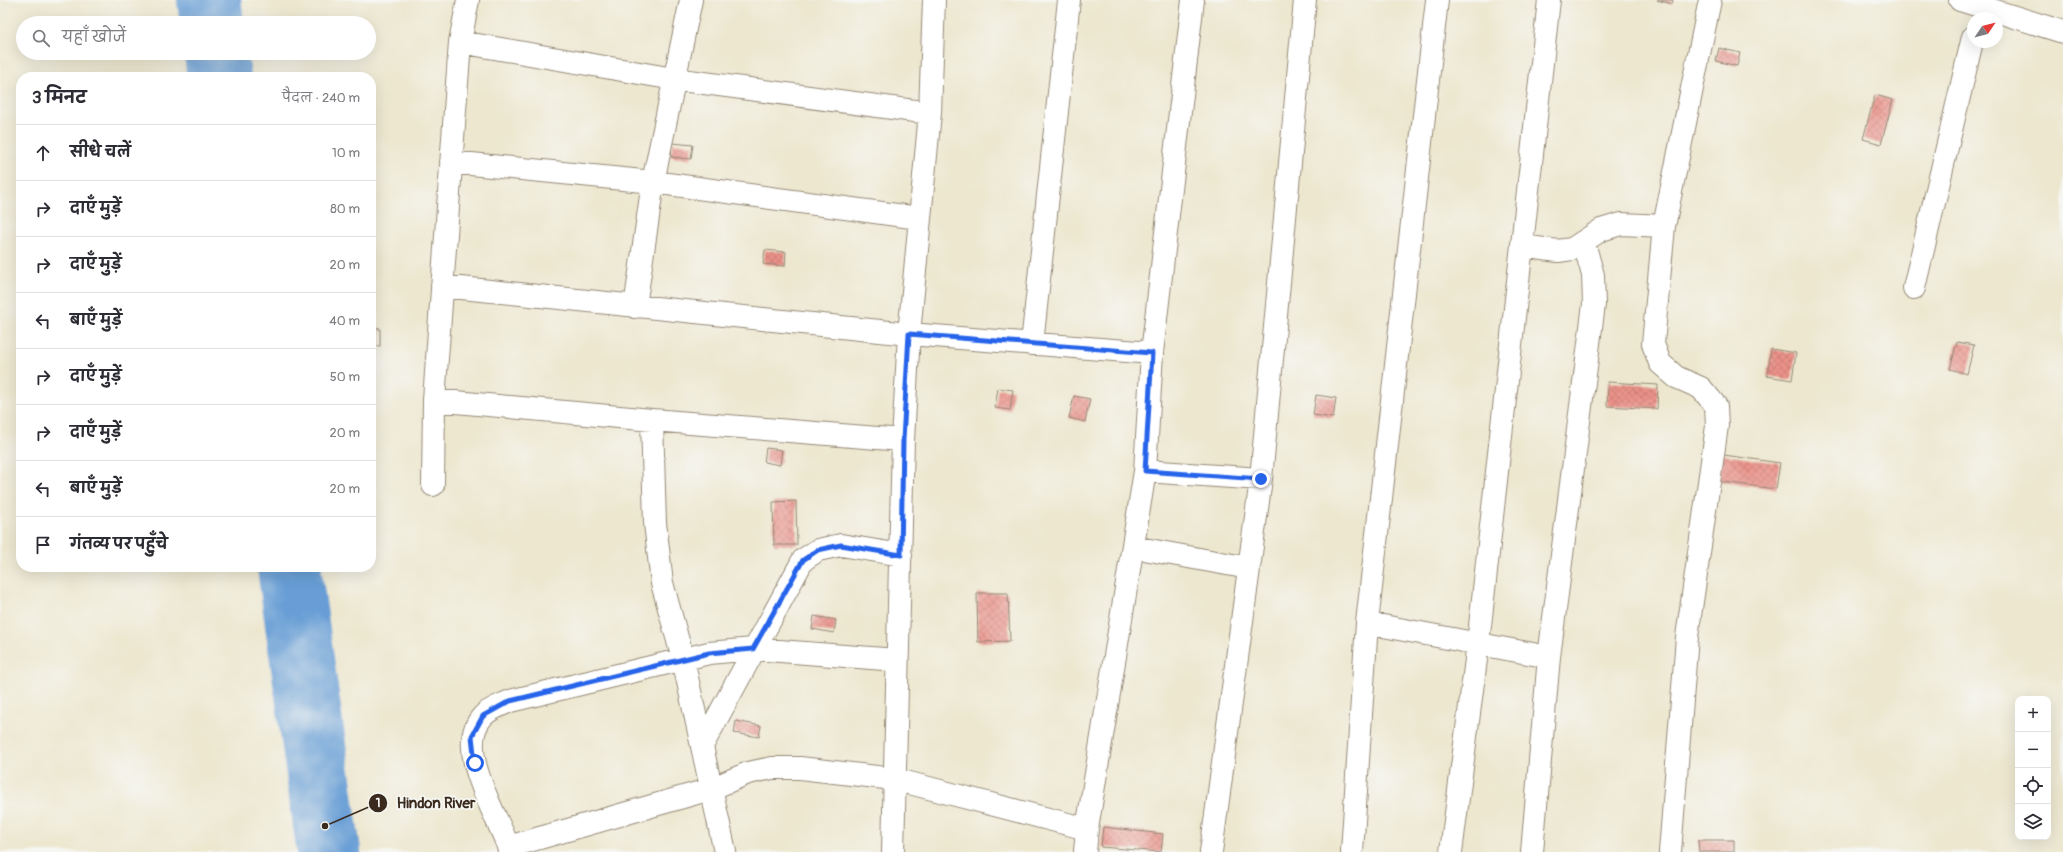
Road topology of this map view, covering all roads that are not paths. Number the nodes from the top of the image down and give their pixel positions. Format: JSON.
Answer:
{"nodes":[{"id":1,"x":468,"y":0,"type":"edge"},
{"id":2,"x":691,"y":0,"type":"edge"},
{"id":3,"x":934,"y":0,"type":"edge"},
{"id":4,"x":1069,"y":0,"type":"edge"},
{"id":5,"x":1193,"y":0,"type":"edge"},
{"id":6,"x":1305,"y":0,"type":"edge"},
{"id":7,"x":1437,"y":0,"type":"edge"},
{"id":8,"x":1549,"y":0,"type":"edge"},
{"id":9,"x":1710,"y":0,"type":"edge"},
{"id":10,"x":1973,"y":8,"type":"edge"},
{"id":11,"x":2063,"y":32,"type":"edge"},
{"id":12,"x":460,"y":42,"type":"junction"},
{"id":13,"x":1970,"y":48,"type":"edge"},
{"id":14,"x":674,"y":79,"type":"junction"},
{"id":15,"x":930,"y":113,"type":"junction"},
{"id":16,"x":451,"y":162,"type":"junction"},
{"id":17,"x":653,"y":182,"type":"junction"},
{"id":18,"x":919,"y":218,"type":"junction"},
{"id":19,"x":1664,"y":226,"type":"junction"},
{"id":20,"x":1584,"y":242,"type":"junction"},
{"id":21,"x":1522,"y":246,"type":"junction"},
{"id":22,"x":442,"y":286,"type":"junction"},
{"id":23,"x":1914,"y":288,"type":"dead end"},
{"id":24,"x":634,"y":306,"type":"junction"},
{"id":25,"x":909,"y":334,"type":"junction"},
{"id":26,"x":1032,"y":344,"type":"junction"},
{"id":27,"x":1152,"y":353,"type":"junction"},
{"id":28,"x":434,"y":400,"type":"junction"},
{"id":29,"x":652,"y":420,"type":"junction"},
{"id":30,"x":903,"y":440,"type":"junction"},
{"id":31,"x":1145,"y":471,"type":"junction"},
{"id":32,"x":1261,"y":479,"type":"junction"},
{"id":33,"x":433,"y":485,"type":"dead end"},
{"id":34,"x":1133,"y":547,"type":"junction"},
{"id":35,"x":901,"y":555,"type":"junction"},
{"id":36,"x":1249,"y":568,"type":"junction"},
{"id":37,"x":1368,"y":623,"type":"junction"},
{"id":38,"x":1478,"y":644,"type":"junction"},
{"id":39,"x":753,"y":649,"type":"junction"},
{"id":40,"x":1549,"y":657,"type":"junction"},
{"id":41,"x":684,"y":659,"type":"junction"},
{"id":42,"x":897,"y":660,"type":"junction"},
{"id":43,"x":702,"y":746,"type":"junction"},
{"id":44,"x":894,"y":779,"type":"junction"},
{"id":45,"x":711,"y":789,"type":"junction"},
{"id":46,"x":1087,"y":829,"type":"junction"},
{"id":47,"x":509,"y":850,"type":"edge"},
{"id":48,"x":725,"y":852,"type":"edge"},
{"id":49,"x":893,"y":852,"type":"edge"},
{"id":50,"x":1085,"y":852,"type":"edge"},
{"id":51,"x":1211,"y":852,"type":"edge"},
{"id":52,"x":1352,"y":852,"type":"edge"},
{"id":53,"x":1451,"y":852,"type":"edge"},
{"id":54,"x":1532,"y":852,"type":"edge"},
{"id":55,"x":1670,"y":852,"type":"edge"}],
"edges":[{"from":1,"to":12,"type":"street"},
{"from":2,"to":14,"type":"street"},
{"from":3,"to":15,"type":"street"},
{"from":4,"to":26,"type":"street"},
{"from":5,"to":27,"type":"street"},
{"from":6,"to":32,"type":"street"},
{"from":7,"to":37,"type":"street"},
{"from":8,"to":21,"type":"street"},
{"from":9,"to":19,"type":"street"},
{"from":10,"to":11,"type":"street"},
{"from":12,"to":14,"type":"street"},
{"from":12,"to":16,"type":"street"},
{"from":13,"to":23,"type":"street"},
{"from":14,"to":15,"type":"street"},
{"from":14,"to":17,"type":"street"},
{"from":15,"to":18,"type":"street"},
{"from":16,"to":17,"type":"street"},
{"from":16,"to":22,"type":"street"},
{"from":17,"to":18,"type":"street"},
{"from":17,"to":24,"type":"street"},
{"from":18,"to":25,"type":"street"},
{"from":19,"to":20,"type":"street"},
{"from":19,"to":55,"type":"street"},
{"from":20,"to":21,"type":"street"},
{"from":20,"to":40,"type":"street"},
{"from":21,"to":38,"type":"street"},
{"from":22,"to":24,"type":"street"},
{"from":22,"to":28,"type":"street"},
{"from":24,"to":25,"type":"street"},
{"from":25,"to":26,"type":"street"},
{"from":25,"to":30,"type":"street"},
{"from":26,"to":27,"type":"street"},
{"from":27,"to":31,"type":"street"},
{"from":28,"to":29,"type":"street"},
{"from":28,"to":33,"type":"street"},
{"from":29,"to":30,"type":"street"},
{"from":29,"to":41,"type":"street"},
{"from":30,"to":35,"type":"street"},
{"from":31,"to":32,"type":"street"},
{"from":31,"to":34,"type":"street"},
{"from":32,"to":36,"type":"street"},
{"from":34,"to":36,"type":"street"},
{"from":34,"to":46,"type":"street"},
{"from":35,"to":39,"type":"street"},
{"from":35,"to":42,"type":"street"},
{"from":36,"to":51,"type":"street"},
{"from":37,"to":38,"type":"street"},
{"from":37,"to":52,"type":"street"},
{"from":38,"to":40,"type":"street"},
{"from":38,"to":53,"type":"street"},
{"from":39,"to":41,"type":"street"},
{"from":39,"to":42,"type":"street"},
{"from":39,"to":43,"type":"street"},
{"from":40,"to":54,"type":"street"},
{"from":41,"to":43,"type":"street"},
{"from":41,"to":47,"type":"street"},
{"from":42,"to":44,"type":"street"},
{"from":43,"to":45,"type":"street"},
{"from":44,"to":45,"type":"street"},
{"from":44,"to":46,"type":"street"},
{"from":44,"to":49,"type":"street"},
{"from":45,"to":47,"type":"street"},
{"from":45,"to":48,"type":"street"},
{"from":46,"to":50,"type":"street"}]}
